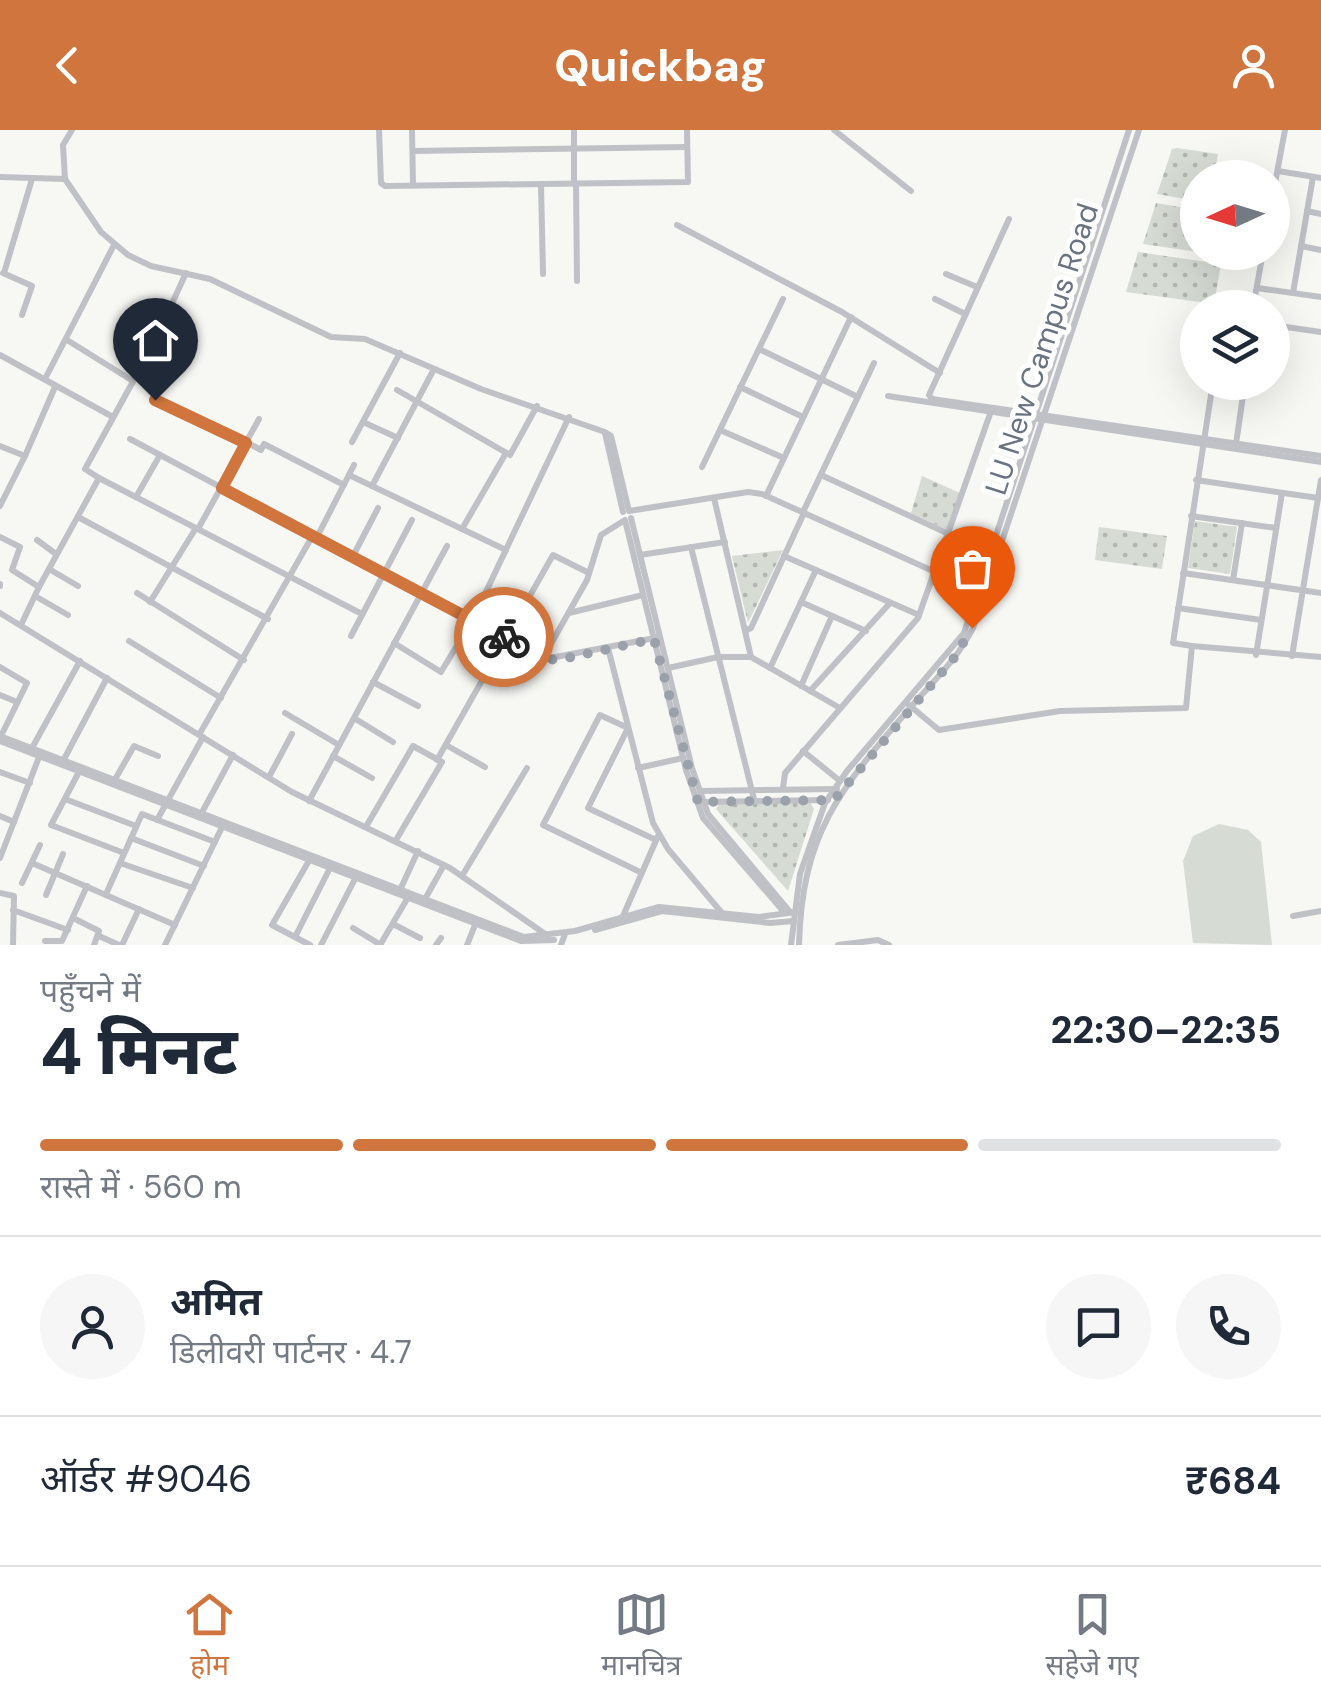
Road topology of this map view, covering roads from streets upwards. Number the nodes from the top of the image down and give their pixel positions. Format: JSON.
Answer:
{"nodes":[{"id":1,"x":72,"y":130,"type":"edge"},
{"id":2,"x":379,"y":130,"type":"edge"},
{"id":3,"x":412,"y":130,"type":"edge"},
{"id":4,"x":574,"y":130,"type":"edge"},
{"id":5,"x":687,"y":130,"type":"edge"},
{"id":6,"x":834,"y":130,"type":"edge"},
{"id":7,"x":1129,"y":130,"type":"edge"},
{"id":8,"x":1139,"y":130,"type":"edge"},
{"id":9,"x":1285,"y":130,"type":"edge"},
{"id":10,"x":687,"y":147,"type":"junction"},
{"id":11,"x":574,"y":149,"type":"junction"},
{"id":12,"x":412,"y":152,"type":"junction"},
{"id":13,"x":1280,"y":160,"type":"edge"},
{"id":14,"x":1290,"y":173,"type":"edge"},
{"id":15,"x":0,"y":177,"type":"edge"},
{"id":16,"x":32,"y":178,"type":"junction"},
{"id":17,"x":1317,"y":178,"type":"edge"},
{"id":18,"x":65,"y":180,"type":"junction"},
{"id":19,"x":575,"y":183,"type":"junction"},
{"id":20,"x":541,"y":184,"type":"junction"},
{"id":21,"x":413,"y":185,"type":"junction"},
{"id":22,"x":911,"y":191,"type":"dead end"},
{"id":23,"x":1307,"y":212,"type":"junction"},
{"id":24,"x":1321,"y":214,"type":"edge"},
{"id":25,"x":1009,"y":220,"type":"dead end"},
{"id":26,"x":677,"y":225,"type":"dead end"},
{"id":27,"x":114,"y":245,"type":"junction"},
{"id":28,"x":1301,"y":246,"type":"junction"},
{"id":29,"x":1321,"y":250,"type":"edge"},
{"id":30,"x":1260,"y":270,"type":"edge"},
{"id":31,"x":2,"y":273,"type":"edge"},
{"id":32,"x":186,"y":273,"type":"junction"},
{"id":33,"x":543,"y":274,"type":"dead end"},
{"id":34,"x":946,"y":274,"type":"dead end"},
{"id":35,"x":577,"y":281,"type":"dead end"},
{"id":36,"x":978,"y":288,"type":"junction"},
{"id":37,"x":1257,"y":288,"type":"joint"},
{"id":38,"x":1293,"y":293,"type":"junction"},
{"id":39,"x":1321,"y":297,"type":"edge"},
{"id":40,"x":782,"y":299,"type":"dead end"},
{"id":41,"x":935,"y":299,"type":"dead end"},
{"id":42,"x":965,"y":314,"type":"junction"},
{"id":43,"x":22,"y":315,"type":"dead end"},
{"id":44,"x":851,"y":317,"type":"junction"},
{"id":45,"x":1290,"y":328,"type":"edge"},
{"id":46,"x":1321,"y":332,"type":"edge"},
{"id":47,"x":67,"y":340,"type":"junction"},
{"id":48,"x":759,"y":349,"type":"junction"},
{"id":49,"x":400,"y":353,"type":"junction"},
{"id":50,"x":0,"y":355,"type":"edge"},
{"id":51,"x":874,"y":363,"type":"dead end"},
{"id":52,"x":434,"y":369,"type":"junction"},
{"id":53,"x":940,"y":373,"type":"junction"},
{"id":54,"x":822,"y":379,"type":"junction"},
{"id":55,"x":44,"y":380,"type":"junction"},
{"id":56,"x":133,"y":381,"type":"junction"},
{"id":57,"x":55,"y":387,"type":"junction"},
{"id":58,"x":740,"y":388,"type":"junction"},
{"id":59,"x":397,"y":390,"type":"dead end"},
{"id":60,"x":888,"y":396,"type":"dead end"},
{"id":61,"x":858,"y":397,"type":"junction"},
{"id":62,"x":155,"y":400,"type":"dead end"},
{"id":63,"x":1210,"y":400,"type":"edge"},
{"id":64,"x":1243,"y":400,"type":"edge"},
{"id":65,"x":418,"y":402,"type":"junction"},
{"id":66,"x":537,"y":406,"type":"junction"},
{"id":67,"x":990,"y":414,"type":"junction"},
{"id":68,"x":114,"y":417,"type":"junction"},
{"id":69,"x":568,"y":418,"type":"junction"},
{"id":70,"x":803,"y":418,"type":"junction"},
{"id":71,"x":1039,"y":418,"type":"junction"},
{"id":72,"x":259,"y":419,"type":"dead end"},
{"id":73,"x":363,"y":422,"type":"junction"},
{"id":74,"x":720,"y":430,"type":"junction"},
{"id":75,"x":398,"y":438,"type":"junction"},
{"id":76,"x":130,"y":440,"type":"dead end"},
{"id":77,"x":246,"y":442,"type":"junction"},
{"id":78,"x":352,"y":442,"type":"dead end"},
{"id":79,"x":1202,"y":442,"type":"junction"},
{"id":80,"x":1236,"y":444,"type":"junction"},
{"id":81,"x":0,"y":446,"type":"edge"},
{"id":82,"x":506,"y":453,"type":"junction"},
{"id":83,"x":160,"y":455,"type":"junction"},
{"id":84,"x":24,"y":456,"type":"junction"},
{"id":85,"x":784,"y":458,"type":"junction"},
{"id":86,"x":1321,"y":459,"type":"edge"},
{"id":87,"x":354,"y":465,"type":"dead end"},
{"id":88,"x":702,"y":467,"type":"dead end"},
{"id":89,"x":349,"y":475,"type":"junction"},
{"id":90,"x":820,"y":475,"type":"junction"},
{"id":91,"x":99,"y":478,"type":"junction"},
{"id":92,"x":1196,"y":480,"type":"junction"},
{"id":93,"x":1321,"y":480,"type":"edge"},
{"id":94,"x":344,"y":485,"type":"junction"},
{"id":95,"x":372,"y":486,"type":"junction"},
{"id":96,"x":222,"y":488,"type":"junction"},
{"id":97,"x":1282,"y":493,"type":"junction"},
{"id":98,"x":766,"y":496,"type":"junction"},
{"id":99,"x":136,"y":498,"type":"junction"},
{"id":100,"x":714,"y":498,"type":"junction"},
{"id":101,"x":1320,"y":498,"type":"edge"},
{"id":102,"x":0,"y":506,"type":"edge"},
{"id":103,"x":378,"y":508,"type":"dead end"},
{"id":104,"x":804,"y":513,"type":"junction"},
{"id":105,"x":627,"y":515,"type":"junction"},
{"id":106,"x":78,"y":516,"type":"junction"},
{"id":107,"x":1191,"y":516,"type":"junction"},
{"id":108,"x":412,"y":520,"type":"dead end"},
{"id":109,"x":1242,"y":523,"type":"junction"},
{"id":110,"x":1276,"y":528,"type":"junction"},
{"id":111,"x":197,"y":529,"type":"junction"},
{"id":112,"x":462,"y":530,"type":"junction"},
{"id":113,"x":950,"y":534,"type":"junction"},
{"id":114,"x":315,"y":536,"type":"junction"},
{"id":115,"x":0,"y":537,"type":"edge"},
{"id":116,"x":37,"y":540,"type":"dead end"},
{"id":117,"x":724,"y":542,"type":"junction"},
{"id":118,"x":446,"y":546,"type":"dead end"},
{"id":119,"x":691,"y":547,"type":"junction"},
{"id":120,"x":506,"y":550,"type":"junction"},
{"id":121,"x":56,"y":554,"type":"junction"},
{"id":122,"x":1309,"y":554,"type":"junction"},
{"id":123,"x":640,"y":555,"type":"junction"},
{"id":124,"x":353,"y":556,"type":"junction"},
{"id":125,"x":784,"y":556,"type":"junction"},
{"id":126,"x":1321,"y":556,"type":"edge"},
{"id":127,"x":170,"y":566,"type":"junction"},
{"id":128,"x":49,"y":569,"type":"junction"},
{"id":129,"x":816,"y":570,"type":"junction"},
{"id":130,"x":384,"y":572,"type":"junction"},
{"id":131,"x":1183,"y":572,"type":"junction"},
{"id":132,"x":589,"y":573,"type":"junction"},
{"id":133,"x":936,"y":573,"type":"junction"},
{"id":134,"x":290,"y":576,"type":"junction"},
{"id":135,"x":1233,"y":580,"type":"junction"},
{"id":136,"x":1267,"y":585,"type":"junction"},
{"id":137,"x":78,"y":586,"type":"dead end"},
{"id":138,"x":39,"y":587,"type":"junction"},
{"id":139,"x":1303,"y":590,"type":"junction"},
{"id":140,"x":422,"y":592,"type":"junction"},
{"id":141,"x":137,"y":593,"type":"dead end"},
{"id":142,"x":981,"y":593,"type":"junction"},
{"id":143,"x":1321,"y":593,"type":"edge"},
{"id":144,"x":35,"y":596,"type":"junction"},
{"id":145,"x":643,"y":596,"type":"junction"},
{"id":146,"x":150,"y":602,"type":"junction"},
{"id":147,"x":801,"y":602,"type":"junction"},
{"id":148,"x":891,"y":603,"type":"junction"},
{"id":149,"x":1178,"y":608,"type":"junction"},
{"id":150,"x":0,"y":613,"type":"edge"},
{"id":151,"x":362,"y":614,"type":"junction"},
{"id":152,"x":568,"y":614,"type":"junction"},
{"id":153,"x":68,"y":615,"type":"dead end"},
{"id":154,"x":919,"y":615,"type":"junction"},
{"id":155,"x":832,"y":616,"type":"junction"},
{"id":156,"x":268,"y":618,"type":"junction"},
{"id":157,"x":472,"y":619,"type":"junction"},
{"id":158,"x":1261,"y":620,"type":"junction"},
{"id":159,"x":21,"y":625,"type":"junction"},
{"id":160,"x":866,"y":630,"type":"junction"},
{"id":161,"x":745,"y":631,"type":"junction"},
{"id":162,"x":351,"y":636,"type":"dead end"},
{"id":163,"x":506,"y":638,"type":"junction"},
{"id":164,"x":657,"y":638,"type":"junction"},
{"id":165,"x":129,"y":641,"type":"dead end"},
{"id":166,"x":394,"y":644,"type":"junction"},
{"id":167,"x":1192,"y":646,"type":"junction"},
{"id":168,"x":608,"y":648,"type":"junction"},
{"id":169,"x":1256,"y":654,"type":"junction"},
{"id":170,"x":1292,"y":656,"type":"junction"},
{"id":171,"x":718,"y":657,"type":"junction"},
{"id":172,"x":751,"y":657,"type":"junction"},
{"id":173,"x":544,"y":658,"type":"junction"},
{"id":174,"x":1321,"y":658,"type":"edge"},
{"id":175,"x":244,"y":660,"type":"junction"},
{"id":176,"x":80,"y":661,"type":"junction"},
{"id":177,"x":0,"y":667,"type":"edge"},
{"id":178,"x":668,"y":668,"type":"junction"},
{"id":179,"x":770,"y":668,"type":"junction"},
{"id":180,"x":106,"y":678,"type":"junction"},
{"id":181,"x":374,"y":682,"type":"junction"},
{"id":182,"x":801,"y":686,"type":"junction"},
{"id":183,"x":810,"y":691,"type":"junction"},
{"id":184,"x":0,"y":695,"type":"edge"},
{"id":185,"x":221,"y":698,"type":"junction"},
{"id":186,"x":18,"y":702,"type":"junction"},
{"id":187,"x":909,"y":705,"type":"junction"},
{"id":188,"x":418,"y":706,"type":"dead end"},
{"id":189,"x":840,"y":708,"type":"junction"},
{"id":190,"x":286,"y":713,"type":"dead end"},
{"id":191,"x":354,"y":718,"type":"junction"},
{"id":192,"x":628,"y":728,"type":"junction"},
{"id":193,"x":292,"y":734,"type":"dead end"},
{"id":194,"x":201,"y":736,"type":"junction"},
{"id":195,"x":0,"y":737,"type":"edge"},
{"id":196,"x":393,"y":742,"type":"dead end"},
{"id":197,"x":339,"y":745,"type":"junction"},
{"id":198,"x":446,"y":745,"type":"junction"},
{"id":199,"x":32,"y":748,"type":"junction"},
{"id":200,"x":803,"y":751,"type":"junction"},
{"id":201,"x":41,"y":754,"type":"junction"},
{"id":202,"x":158,"y":756,"type":"dead end"},
{"id":203,"x":233,"y":756,"type":"junction"},
{"id":204,"x":333,"y":756,"type":"junction"},
{"id":205,"x":683,"y":758,"type":"junction"},
{"id":206,"x":437,"y":760,"type":"junction"},
{"id":207,"x":63,"y":762,"type":"junction"},
{"id":208,"x":484,"y":767,"type":"dead end"},
{"id":209,"x":527,"y":768,"type":"dead end"},
{"id":210,"x":638,"y":768,"type":"junction"},
{"id":211,"x":80,"y":769,"type":"junction"},
{"id":212,"x":0,"y":772,"type":"edge"},
{"id":213,"x":268,"y":777,"type":"junction"},
{"id":214,"x":372,"y":778,"type":"dead end"},
{"id":215,"x":114,"y":782,"type":"junction"},
{"id":216,"x":30,"y":783,"type":"junction"},
{"id":217,"x":839,"y":786,"type":"junction"},
{"id":218,"x":782,"y":788,"type":"junction"},
{"id":219,"x":752,"y":789,"type":"junction"},
{"id":220,"x":697,"y":791,"type":"junction"},
{"id":221,"x":66,"y":798,"type":"junction"},
{"id":222,"x":310,"y":800,"type":"junction"},
{"id":223,"x":754,"y":800,"type":"junction"},
{"id":224,"x":831,"y":800,"type":"junction"},
{"id":225,"x":166,"y":802,"type":"junction"},
{"id":226,"x":701,"y":802,"type":"junction"},
{"id":227,"x":200,"y":815,"type":"junction"},
{"id":228,"x":0,"y":816,"type":"edge"},
{"id":229,"x":158,"y":820,"type":"junction"},
{"id":230,"x":14,"y":822,"type":"junction"},
{"id":231,"x":223,"y":824,"type":"junction"},
{"id":232,"x":367,"y":825,"type":"junction"},
{"id":233,"x":136,"y":826,"type":"junction"},
{"id":234,"x":658,"y":836,"type":"junction"},
{"id":235,"x":131,"y":838,"type":"junction"},
{"id":236,"x":396,"y":840,"type":"junction"},
{"id":237,"x":215,"y":842,"type":"junction"},
{"id":238,"x":40,"y":845,"type":"dead end"},
{"id":239,"x":418,"y":851,"type":"junction"},
{"id":240,"x":64,"y":854,"type":"dead end"},
{"id":241,"x":124,"y":854,"type":"junction"},
{"id":242,"x":0,"y":858,"type":"edge"},
{"id":243,"x":311,"y":858,"type":"junction"},
{"id":244,"x":32,"y":863,"type":"junction"},
{"id":245,"x":120,"y":864,"type":"junction"},
{"id":246,"x":331,"y":865,"type":"junction"},
{"id":247,"x":444,"y":865,"type":"junction"},
{"id":248,"x":204,"y":866,"type":"junction"},
{"id":249,"x":56,"y":873,"type":"junction"},
{"id":250,"x":642,"y":873,"type":"junction"},
{"id":251,"x":357,"y":875,"type":"junction"},
{"id":252,"x":462,"y":876,"type":"junction"},
{"id":253,"x":22,"y":883,"type":"dead end"},
{"id":254,"x":87,"y":886,"type":"junction"},
{"id":255,"x":193,"y":888,"type":"junction"},
{"id":256,"x":400,"y":890,"type":"junction"},
{"id":257,"x":0,"y":893,"type":"edge"},
{"id":258,"x":106,"y":894,"type":"junction"},
{"id":259,"x":46,"y":895,"type":"dead end"},
{"id":260,"x":410,"y":896,"type":"junction"},
{"id":261,"x":425,"y":899,"type":"junction"},
{"id":262,"x":139,"y":909,"type":"junction"},
{"id":263,"x":671,"y":909,"type":"junction"},
{"id":264,"x":13,"y":910,"type":"junction"},
{"id":265,"x":1321,"y":912,"type":"edge"},
{"id":266,"x":722,"y":913,"type":"junction"},
{"id":267,"x":794,"y":915,"type":"junction"},
{"id":268,"x":1292,"y":916,"type":"dead end"},
{"id":269,"x":73,"y":918,"type":"junction"},
{"id":270,"x":622,"y":918,"type":"junction"},
{"id":271,"x":770,"y":919,"type":"junction"},
{"id":272,"x":476,"y":921,"type":"junction"},
{"id":273,"x":45,"y":922,"type":"junction"},
{"id":274,"x":393,"y":924,"type":"junction"},
{"id":275,"x":175,"y":925,"type":"junction"},
{"id":276,"x":600,"y":926,"type":"junction"},
{"id":277,"x":353,"y":928,"type":"dead end"},
{"id":278,"x":68,"y":930,"type":"junction"},
{"id":279,"x":98,"y":936,"type":"junction"},
{"id":280,"x":549,"y":937,"type":"junction"},
{"id":281,"x":295,"y":938,"type":"junction"},
{"id":282,"x":420,"y":938,"type":"dead end"},
{"id":283,"x":563,"y":939,"type":"edge"},
{"id":284,"x":45,"y":943,"type":"edge"},
{"id":285,"x":169,"y":944,"type":"edge"},
{"id":286,"x":12,"y":945,"type":"edge"},
{"id":287,"x":94,"y":945,"type":"edge"},
{"id":288,"x":121,"y":945,"type":"edge"},
{"id":289,"x":310,"y":945,"type":"edge"},
{"id":290,"x":321,"y":945,"type":"edge"},
{"id":291,"x":380,"y":945,"type":"edge"},
{"id":292,"x":467,"y":945,"type":"edge"},
{"id":293,"x":792,"y":945,"type":"edge"},
{"id":294,"x":800,"y":945,"type":"edge"},
{"id":295,"x":838,"y":945,"type":"edge"},
{"id":296,"x":889,"y":945,"type":"edge"}],
"edges":[{"from":1,"to":18,"type":"street"},
{"from":2,"to":21,"type":"street"},
{"from":3,"to":12,"type":"street"},
{"from":4,"to":11,"type":"street"},
{"from":5,"to":10,"type":"street"},
{"from":6,"to":22,"type":"street"},
{"from":7,"to":71,"type":"street","name":"LU New Campus Road"},
{"from":8,"to":71,"type":"street","name":"LU New Campus Road"},
{"from":9,"to":13,"type":"street"},
{"from":10,"to":11,"type":"street"},
{"from":10,"to":19,"type":"street"},
{"from":11,"to":12,"type":"street"},
{"from":11,"to":19,"type":"street"},
{"from":12,"to":21,"type":"street"},
{"from":14,"to":17,"type":"street"},
{"from":15,"to":16,"type":"street"},
{"from":16,"to":18,"type":"street"},
{"from":16,"to":31,"type":"street"},
{"from":17,"to":23,"type":"street"},
{"from":18,"to":27,"type":"street"},
{"from":19,"to":20,"type":"street"},
{"from":19,"to":35,"type":"street"},
{"from":20,"to":21,"type":"street"},
{"from":20,"to":33,"type":"street"},
{"from":23,"to":24,"type":"street"},
{"from":23,"to":28,"type":"street"},
{"from":25,"to":36,"type":"street"},
{"from":26,"to":44,"type":"street"},
{"from":27,"to":32,"type":"street"},
{"from":27,"to":47,"type":"street"},
{"from":28,"to":29,"type":"street"},
{"from":28,"to":38,"type":"street"},
{"from":30,"to":37,"type":"street"},
{"from":31,"to":43,"type":"street"},
{"from":32,"to":49,"type":"street"},
{"from":32,"to":56,"type":"street"},
{"from":34,"to":36,"type":"street"},
{"from":36,"to":42,"type":"street"},
{"from":37,"to":38,"type":"street"},
{"from":38,"to":39,"type":"street"},
{"from":40,"to":48,"type":"street"},
{"from":41,"to":42,"type":"street"},
{"from":42,"to":53,"type":"street"},
{"from":44,"to":53,"type":"street"},
{"from":44,"to":54,"type":"street"},
{"from":45,"to":46,"type":"street"},
{"from":47,"to":55,"type":"street"},
{"from":47,"to":56,"type":"street"},
{"from":48,"to":54,"type":"street"},
{"from":48,"to":58,"type":"street"},
{"from":49,"to":52,"type":"street"},
{"from":49,"to":73,"type":"street"},
{"from":50,"to":55,"type":"street"},
{"from":51,"to":61,"type":"street"},
{"from":52,"to":65,"type":"street"},
{"from":52,"to":66,"type":"street"},
{"from":53,"to":71,"type":"street"},
{"from":54,"to":61,"type":"street"},
{"from":54,"to":70,"type":"street"},
{"from":55,"to":57,"type":"street"},
{"from":56,"to":68,"type":"street"},
{"from":57,"to":68,"type":"street"},
{"from":57,"to":84,"type":"street"},
{"from":58,"to":70,"type":"street"},
{"from":58,"to":74,"type":"street"},
{"from":59,"to":65,"type":"street"},
{"from":60,"to":67,"type":"street"},
{"from":61,"to":90,"type":"street"},
{"from":62,"to":77,"type":"street"},
{"from":63,"to":79,"type":"street"},
{"from":64,"to":80,"type":"street"},
{"from":65,"to":75,"type":"street"},
{"from":65,"to":82,"type":"street"},
{"from":66,"to":69,"type":"street"},
{"from":66,"to":82,"type":"street"},
{"from":67,"to":71,"type":"street"},
{"from":67,"to":113,"type":"street"},
{"from":68,"to":91,"type":"street"},
{"from":69,"to":105,"type":"street"},
{"from":69,"to":120,"type":"street"},
{"from":70,"to":85,"type":"street"},
{"from":71,"to":79,"type":"street"},
{"from":71,"to":142,"type":"street","name":"LU New Campus Road"},
{"from":72,"to":77,"type":"street"},
{"from":73,"to":75,"type":"street"},
{"from":73,"to":78,"type":"street"},
{"from":74,"to":85,"type":"street"},
{"from":74,"to":88,"type":"street"},
{"from":75,"to":95,"type":"street"},
{"from":76,"to":83,"type":"street"},
{"from":77,"to":94,"type":"street"},
{"from":77,"to":96,"type":"street"},
{"from":79,"to":80,"type":"street"},
{"from":79,"to":86,"type":"street"},
{"from":79,"to":92,"type":"street"},
{"from":80,"to":86,"type":"street"},
{"from":81,"to":84,"type":"street"},
{"from":82,"to":112,"type":"street"},
{"from":83,"to":96,"type":"street"},
{"from":83,"to":99,"type":"street"},
{"from":84,"to":102,"type":"street"},
{"from":85,"to":98,"type":"street"},
{"from":87,"to":89,"type":"street"},
{"from":89,"to":94,"type":"street"},
{"from":89,"to":95,"type":"street"},
{"from":90,"to":104,"type":"street"},
{"from":90,"to":113,"type":"street"},
{"from":91,"to":99,"type":"street"},
{"from":91,"to":106,"type":"street"},
{"from":92,"to":97,"type":"street"},
{"from":92,"to":107,"type":"street"},
{"from":93,"to":101,"type":"street"},
{"from":94,"to":114,"type":"street"},
{"from":95,"to":112,"type":"street"},
{"from":96,"to":111,"type":"street"},
{"from":96,"to":114,"type":"street"},
{"from":97,"to":101,"type":"street"},
{"from":97,"to":110,"type":"street"},
{"from":98,"to":100,"type":"street"},
{"from":98,"to":104,"type":"street"},
{"from":99,"to":111,"type":"street"},
{"from":100,"to":105,"type":"street"},
{"from":100,"to":117,"type":"street"},
{"from":101,"to":122,"type":"street"},
{"from":103,"to":124,"type":"street"},
{"from":104,"to":125,"type":"street"},
{"from":104,"to":133,"type":"street"},
{"from":105,"to":123,"type":"street"},
{"from":105,"to":132,"type":"street"},
{"from":105,"to":145,"type":"street"},
{"from":106,"to":121,"type":"street"},
{"from":106,"to":127,"type":"street"},
{"from":107,"to":109,"type":"street"},
{"from":107,"to":131,"type":"street"},
{"from":108,"to":130,"type":"street"},
{"from":109,"to":110,"type":"street"},
{"from":109,"to":135,"type":"street"},
{"from":110,"to":136,"type":"street"},
{"from":111,"to":127,"type":"street"},
{"from":111,"to":134,"type":"street"},
{"from":112,"to":120,"type":"street"},
{"from":113,"to":133,"type":"street"},
{"from":114,"to":124,"type":"street"},
{"from":114,"to":134,"type":"street"},
{"from":115,"to":138,"type":"street"},
{"from":116,"to":121,"type":"street"},
{"from":117,"to":119,"type":"street"},
{"from":117,"to":161,"type":"street"},
{"from":118,"to":140,"type":"street"},
{"from":119,"to":123,"type":"street"},
{"from":119,"to":171,"type":"street"},
{"from":120,"to":157,"type":"street"},
{"from":121,"to":128,"type":"street"},
{"from":122,"to":126,"type":"street"},
{"from":122,"to":139,"type":"street"},
{"from":123,"to":164,"type":"street"},
{"from":124,"to":130,"type":"street"},
{"from":125,"to":129,"type":"street"},
{"from":125,"to":161,"type":"street"},
{"from":127,"to":146,"type":"street"},
{"from":127,"to":156,"type":"street"},
{"from":128,"to":137,"type":"street"},
{"from":128,"to":138,"type":"street"},
{"from":129,"to":147,"type":"street"},
{"from":129,"to":148,"type":"street"},
{"from":130,"to":140,"type":"street"},
{"from":130,"to":151,"type":"street"},
{"from":131,"to":135,"type":"street"},
{"from":131,"to":149,"type":"street"},
{"from":132,"to":152,"type":"street"},
{"from":132,"to":163,"type":"street"},
{"from":133,"to":142,"type":"street"},
{"from":133,"to":154,"type":"street"},
{"from":134,"to":151,"type":"street"},
{"from":134,"to":156,"type":"street"},
{"from":135,"to":136,"type":"street"},
{"from":136,"to":139,"type":"street"},
{"from":136,"to":158,"type":"street"},
{"from":138,"to":144,"type":"street"},
{"from":139,"to":143,"type":"street"},
{"from":139,"to":170,"type":"street"},
{"from":140,"to":157,"type":"street"},
{"from":140,"to":166,"type":"street"},
{"from":141,"to":146,"type":"street"},
{"from":142,"to":187,"type":"street","name":"LU New Campus Road"},
{"from":144,"to":153,"type":"street"},
{"from":144,"to":159,"type":"street"},
{"from":145,"to":152,"type":"street"},
{"from":145,"to":164,"type":"street"},
{"from":146,"to":175,"type":"street"},
{"from":147,"to":155,"type":"street"},
{"from":147,"to":179,"type":"street"},
{"from":148,"to":154,"type":"street"},
{"from":148,"to":160,"type":"street"},
{"from":149,"to":158,"type":"street"},
{"from":149,"to":167,"type":"street"},
{"from":150,"to":159,"type":"street"},
{"from":151,"to":162,"type":"street"},
{"from":152,"to":173,"type":"street"},
{"from":154,"to":189,"type":"street"},
{"from":155,"to":160,"type":"street"},
{"from":155,"to":182,"type":"street"},
{"from":156,"to":175,"type":"street"},
{"from":157,"to":163,"type":"street"},
{"from":157,"to":166,"type":"street"},
{"from":158,"to":169,"type":"street"},
{"from":159,"to":176,"type":"street"},
{"from":160,"to":183,"type":"street"},
{"from":161,"to":172,"type":"street"},
{"from":163,"to":173,"type":"street"},
{"from":163,"to":198,"type":"street"},
{"from":164,"to":168,"type":"street"},
{"from":164,"to":178,"type":"street"},
{"from":164,"to":205,"type":"street"},
{"from":165,"to":185,"type":"street"},
{"from":166,"to":181,"type":"street"},
{"from":167,"to":169,"type":"street"},
{"from":167,"to":187,"type":"street"},
{"from":168,"to":173,"type":"street"},
{"from":168,"to":192,"type":"street"},
{"from":169,"to":170,"type":"street"},
{"from":170,"to":174,"type":"street"},
{"from":171,"to":172,"type":"street"},
{"from":171,"to":178,"type":"street"},
{"from":171,"to":219,"type":"street"},
{"from":172,"to":179,"type":"street"},
{"from":175,"to":185,"type":"street"},
{"from":176,"to":180,"type":"street"},
{"from":176,"to":199,"type":"street"},
{"from":177,"to":186,"type":"street"},
{"from":178,"to":220,"type":"street"},
{"from":179,"to":182,"type":"street"},
{"from":180,"to":194,"type":"street"},
{"from":180,"to":207,"type":"street"},
{"from":181,"to":188,"type":"street"},
{"from":181,"to":191,"type":"street"},
{"from":182,"to":183,"type":"street"},
{"from":183,"to":189,"type":"street"},
{"from":184,"to":186,"type":"street"},
{"from":185,"to":194,"type":"street"},
{"from":186,"to":195,"type":"street"},
{"from":187,"to":217,"type":"street","name":"LU New Campus Road"},
{"from":189,"to":200,"type":"street"},
{"from":190,"to":197,"type":"street"},
{"from":191,"to":196,"type":"street"},
{"from":191,"to":197,"type":"street"},
{"from":192,"to":210,"type":"street"},
{"from":192,"to":234,"type":"street"},
{"from":192,"to":250,"type":"street"},
{"from":193,"to":213,"type":"street"},
{"from":194,"to":203,"type":"street"},
{"from":194,"to":225,"type":"street"},
{"from":195,"to":199,"type":"street"},
{"from":195,"to":201,"type":"street"},
{"from":197,"to":204,"type":"street"},
{"from":198,"to":206,"type":"street"},
{"from":198,"to":208,"type":"street"},
{"from":199,"to":201,"type":"street"},
{"from":200,"to":217,"type":"street"},
{"from":200,"to":218,"type":"street"},
{"from":201,"to":207,"type":"street"},
{"from":201,"to":216,"type":"street"},
{"from":202,"to":215,"type":"street"},
{"from":203,"to":213,"type":"street"},
{"from":203,"to":227,"type":"street"},
{"from":204,"to":214,"type":"street"},
{"from":204,"to":222,"type":"street"},
{"from":205,"to":210,"type":"street"},
{"from":205,"to":220,"type":"street"},
{"from":206,"to":232,"type":"street"},
{"from":206,"to":236,"type":"street"},
{"from":207,"to":211,"type":"street"},
{"from":209,"to":252,"type":"street"},
{"from":210,"to":234,"type":"street"},
{"from":211,"to":215,"type":"street"},
{"from":211,"to":221,"type":"street"},
{"from":212,"to":216,"type":"street"},
{"from":213,"to":222,"type":"street"},
{"from":215,"to":225,"type":"street"},
{"from":216,"to":230,"type":"street"},
{"from":217,"to":218,"type":"street"},
{"from":217,"to":224,"type":"street","name":"LU New Campus Road"},
{"from":218,"to":219,"type":"street"},
{"from":219,"to":220,"type":"street"},
{"from":219,"to":223,"type":"street"},
{"from":220,"to":226,"type":"street"},
{"from":221,"to":233,"type":"street"},
{"from":221,"to":241,"type":"street"},
{"from":222,"to":232,"type":"street"},
{"from":223,"to":224,"type":"street"},
{"from":223,"to":226,"type":"street"},
{"from":224,"to":267,"type":"street","name":"LU New Campus Road"},
{"from":225,"to":227,"type":"street"},
{"from":225,"to":229,"type":"street"},
{"from":226,"to":267,"type":"street"},
{"from":227,"to":231,"type":"street"},
{"from":228,"to":230,"type":"street"},
{"from":229,"to":233,"type":"street"},
{"from":229,"to":237,"type":"street"},
{"from":230,"to":242,"type":"street"},
{"from":231,"to":237,"type":"street"},
{"from":231,"to":243,"type":"street"},
{"from":232,"to":236,"type":"street"},
{"from":233,"to":235,"type":"street"},
{"from":234,"to":250,"type":"street"},
{"from":234,"to":266,"type":"street"},
{"from":235,"to":241,"type":"street"},
{"from":235,"to":248,"type":"street"},
{"from":236,"to":239,"type":"street"},
{"from":237,"to":248,"type":"street"},
{"from":238,"to":244,"type":"street"},
{"from":239,"to":247,"type":"street"},
{"from":239,"to":256,"type":"street"},
{"from":240,"to":249,"type":"street"},
{"from":241,"to":245,"type":"street"},
{"from":243,"to":246,"type":"street"},
{"from":243,"to":281,"type":"street"},
{"from":244,"to":249,"type":"street"},
{"from":244,"to":253,"type":"street"},
{"from":245,"to":255,"type":"street"},
{"from":245,"to":258,"type":"street"},
{"from":246,"to":251,"type":"street"},
{"from":246,"to":281,"type":"street"},
{"from":247,"to":252,"type":"street"},
{"from":247,"to":261,"type":"street"},
{"from":248,"to":255,"type":"street"},
{"from":249,"to":254,"type":"street"},
{"from":249,"to":259,"type":"street"},
{"from":250,"to":270,"type":"street"},
{"from":251,"to":256,"type":"street"},
{"from":251,"to":260,"type":"street"},
{"from":251,"to":290,"type":"street"},
{"from":252,"to":280,"type":"street"},
{"from":254,"to":258,"type":"street"},
{"from":254,"to":269,"type":"street"},
{"from":255,"to":275,"type":"street"},
{"from":256,"to":260,"type":"street"},
{"from":257,"to":264,"type":"street"},
{"from":258,"to":262,"type":"street"},
{"from":260,"to":261,"type":"street"},
{"from":260,"to":272,"type":"street"},
{"from":260,"to":274,"type":"street"},
{"from":261,"to":272,"type":"street"},
{"from":262,"to":275,"type":"street"},
{"from":262,"to":288,"type":"street"},
{"from":263,"to":266,"type":"street"},
{"from":263,"to":270,"type":"street"},
{"from":263,"to":271,"type":"street"},
{"from":263,"to":276,"type":"street"},
{"from":264,"to":273,"type":"street"},
{"from":264,"to":286,"type":"street"},
{"from":265,"to":268,"type":"street"},
{"from":266,"to":271,"type":"street"},
{"from":267,"to":271,"type":"street"},
{"from":267,"to":293,"type":"street","name":"LU New Campus Road"},
{"from":267,"to":294,"type":"street","name":"LU New Campus Road"},
{"from":269,"to":278,"type":"street"},
{"from":269,"to":279,"type":"street"},
{"from":270,"to":276,"type":"street"},
{"from":272,"to":280,"type":"street"},
{"from":272,"to":283,"type":"street"},
{"from":272,"to":292,"type":"street"},
{"from":273,"to":278,"type":"street"},
{"from":273,"to":284,"type":"street"},
{"from":274,"to":282,"type":"street"},
{"from":274,"to":291,"type":"street"},
{"from":275,"to":285,"type":"street"},
{"from":276,"to":283,"type":"street"},
{"from":277,"to":291,"type":"street"},
{"from":278,"to":284,"type":"street"},
{"from":279,"to":287,"type":"street"},
{"from":279,"to":288,"type":"street"},
{"from":280,"to":283,"type":"street"},
{"from":281,"to":289,"type":"street"},
{"from":295,"to":296,"type":"street"}]}
